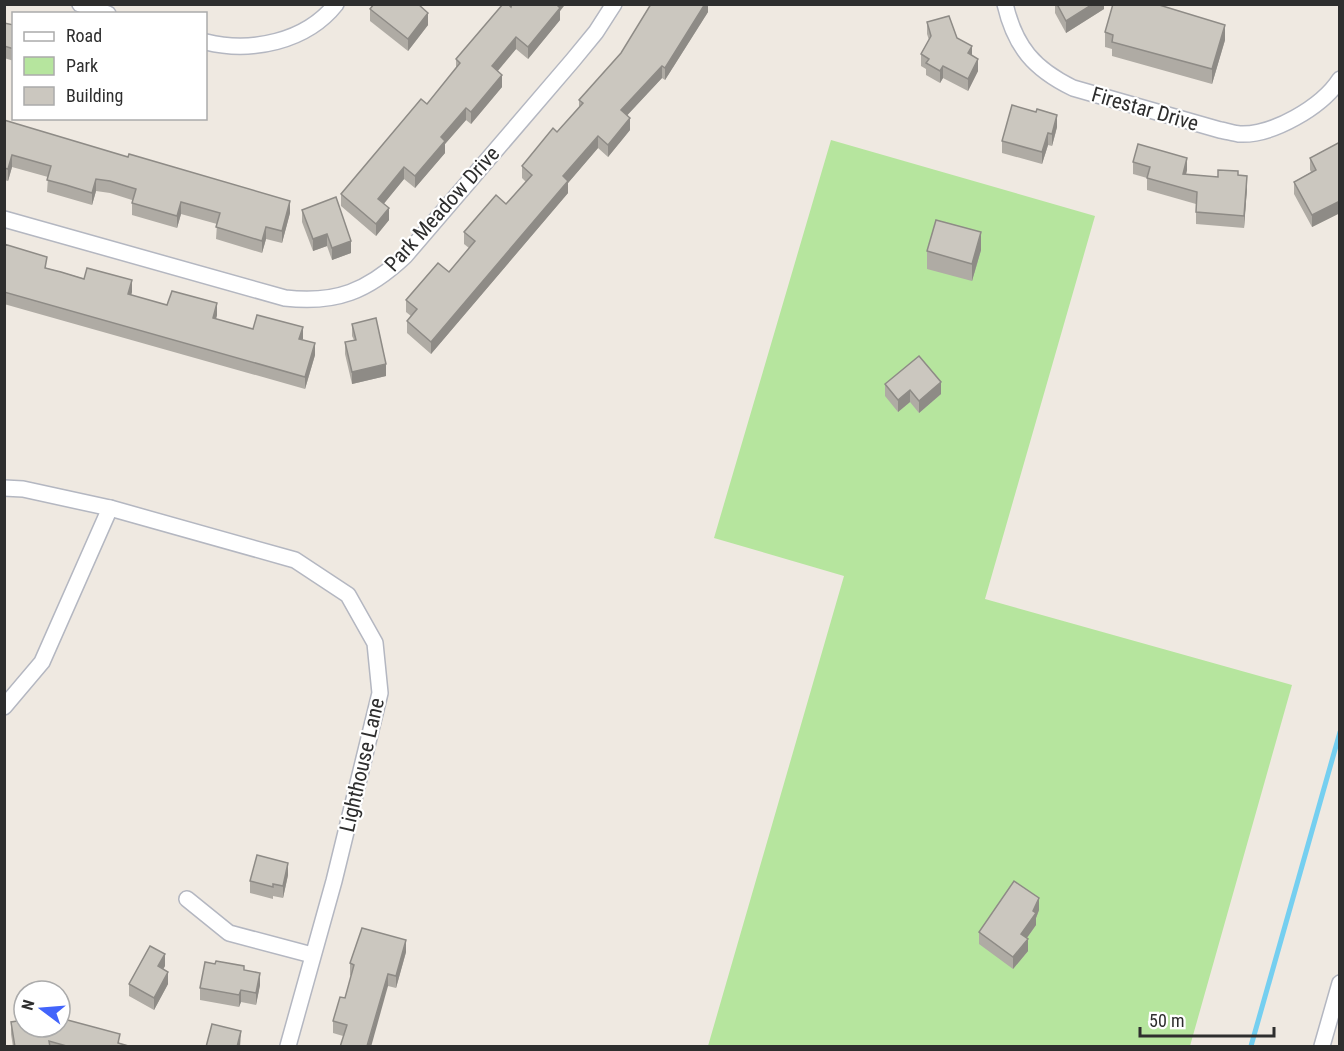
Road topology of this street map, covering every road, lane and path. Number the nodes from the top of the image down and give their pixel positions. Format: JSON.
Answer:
{"nodes":[{"id":1,"x":80,"y":4,"type":"edge"},
{"id":2,"x":336,"y":4,"type":"edge"},
{"id":3,"x":614,"y":4,"type":"edge"},
{"id":4,"x":1005,"y":4,"type":"edge"},
{"id":5,"x":102,"y":12,"type":"edge"},
{"id":6,"x":207,"y":42,"type":"edge"},
{"id":7,"x":1340,"y":79,"type":"edge"},
{"id":8,"x":4,"y":219,"type":"edge"},
{"id":9,"x":4,"y":488,"type":"edge"},
{"id":10,"x":110,"y":508,"type":"junction"},
{"id":11,"x":4,"y":707,"type":"edge"},
{"id":12,"x":187,"y":899,"type":"dead end"},
{"id":13,"x":312,"y":955,"type":"junction"},
{"id":14,"x":1340,"y":984,"type":"edge"},
{"id":15,"x":288,"y":1047,"type":"edge"},
{"id":16,"x":1322,"y":1047,"type":"edge"}],
"edges":[{"from":1,"to":5,"type":"street"},
{"from":2,"to":6,"type":"street"},
{"from":3,"to":8,"type":"street","name":"Park Meadow Drive"},
{"from":4,"to":7,"type":"street","name":"Firestar Drive"},
{"from":9,"to":10,"type":"street","name":"Lighthouse Lane"},
{"from":10,"to":11,"type":"street"},
{"from":10,"to":13,"type":"street","name":"Lighthouse Lane"},
{"from":12,"to":13,"type":"street"},
{"from":13,"to":15,"type":"street","name":"Lighthouse Lane"},
{"from":14,"to":16,"type":"street"}]}
